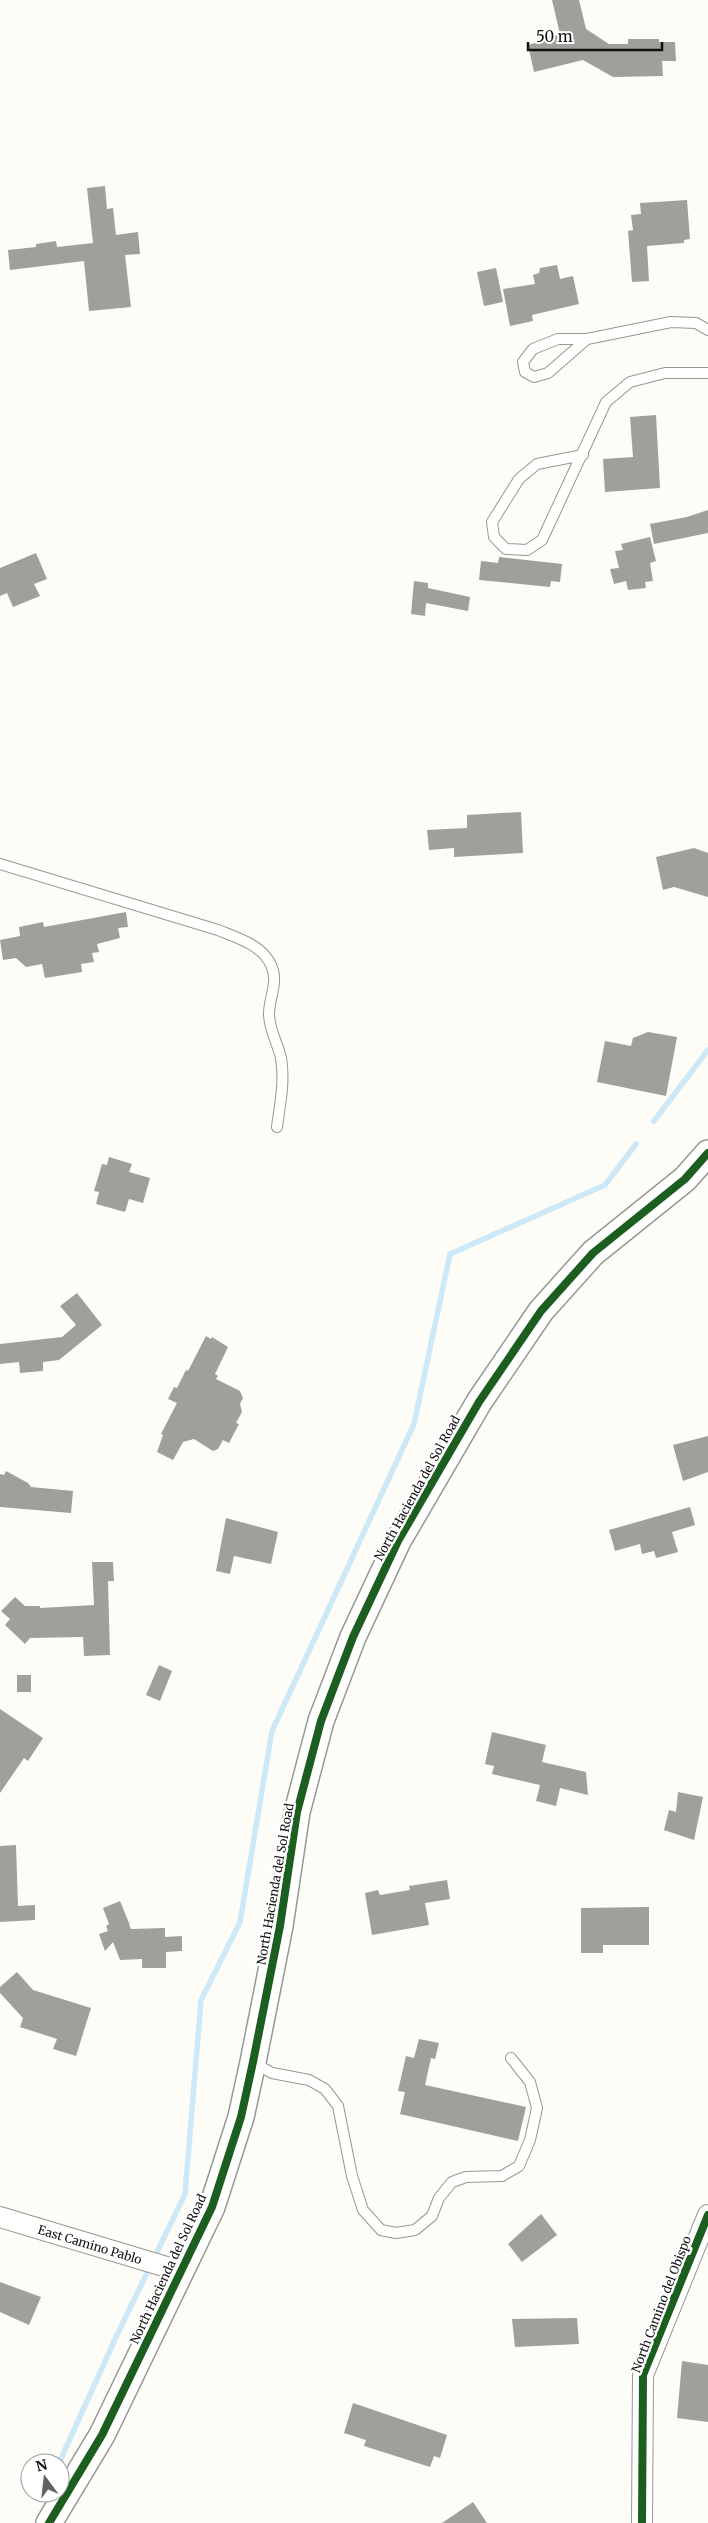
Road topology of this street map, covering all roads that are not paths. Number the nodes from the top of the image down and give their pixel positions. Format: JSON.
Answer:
{"nodes":[{"id":1,"x":708,"y":330,"type":"edge"},
{"id":2,"x":587,"y":339,"type":"junction"},
{"id":3,"x":708,"y":373,"type":"edge"},
{"id":4,"x":583,"y":455,"type":"junction"},
{"id":5,"x":0,"y":864,"type":"edge"},
{"id":6,"x":277,"y":1127,"type":"dead end"},
{"id":7,"x":708,"y":1153,"type":"edge"},
{"id":8,"x":511,"y":2058,"type":"dead end"},
{"id":9,"x":253,"y":2062,"type":"junction"},
{"id":10,"x":708,"y":2215,"type":"edge"},
{"id":11,"x":0,"y":2217,"type":"edge"},
{"id":12,"x":180,"y":2271,"type":"junction"},
{"id":13,"x":48,"y":2523,"type":"edge"},
{"id":14,"x":642,"y":2523,"type":"edge"}],
"edges":[{"from":1,"to":2,"type":"lane"},
{"from":2,"to":2,"type":"lane"},
{"from":3,"to":4,"type":"lane"},
{"from":4,"to":4,"type":"lane"},
{"from":5,"to":6,"type":"lane"},
{"from":7,"to":9,"type":"street","name":"North Hacienda del Sol Road"},
{"from":8,"to":9,"type":"lane"},
{"from":9,"to":12,"type":"street","name":"North Hacienda del Sol Road"},
{"from":10,"to":14,"type":"street","name":"North Camino del Obispo"},
{"from":11,"to":12,"type":"street","name":"East Camino Pablo"},
{"from":12,"to":13,"type":"street","name":"North Hacienda del Sol Road"}]}
